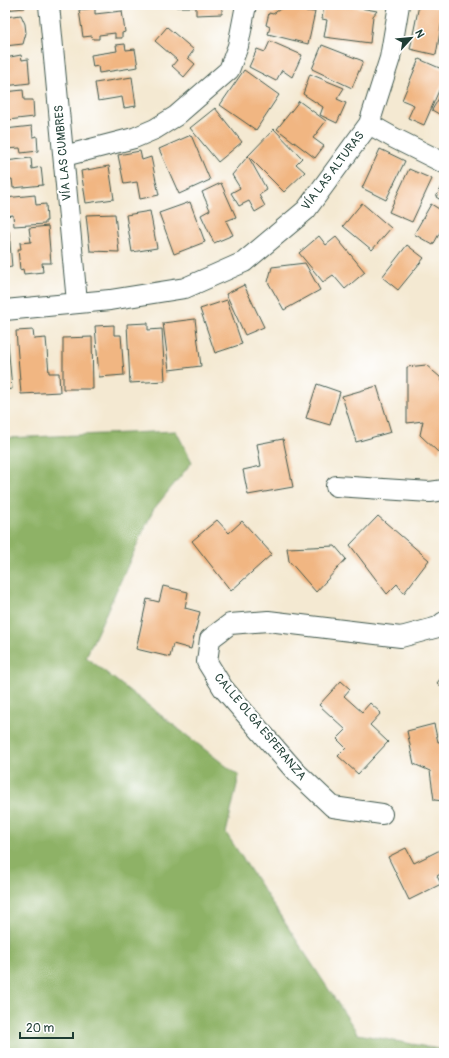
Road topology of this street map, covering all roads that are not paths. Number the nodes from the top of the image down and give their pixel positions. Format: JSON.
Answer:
{"nodes":[{"id":1,"x":48,"y":5,"type":"edge"},
{"id":2,"x":246,"y":5,"type":"edge"},
{"id":3,"x":399,"y":5,"type":"edge"},
{"id":4,"x":369,"y":124,"type":"junction"},
{"id":5,"x":64,"y":156,"type":"junction"},
{"id":6,"x":444,"y":163,"type":"edge"},
{"id":7,"x":77,"y":302,"type":"junction"},
{"id":8,"x":5,"y":310,"type":"edge"},
{"id":9,"x":336,"y":486,"type":"dead end"},
{"id":10,"x":444,"y":490,"type":"edge"},
{"id":11,"x":444,"y":622,"type":"edge"},
{"id":12,"x":382,"y":814,"type":"dead end"}],
"edges":[{"from":1,"to":5,"type":"street","name":"VÍA LAS CUMBRES"},
{"from":2,"to":5,"type":"street"},
{"from":3,"to":4,"type":"street","name":"VÍA LAS ALTURAS"},
{"from":4,"to":6,"type":"street"},
{"from":4,"to":7,"type":"street","name":"VÍA LAS ALTURAS"},
{"from":5,"to":7,"type":"street","name":"VÍA LAS CUMBRES"},
{"from":7,"to":8,"type":"street","name":"VÍA LAS ALTURAS"},
{"from":9,"to":10,"type":"street"},
{"from":11,"to":12,"type":"street","name":"CALLE OLGA ESPERANZA"}]}
